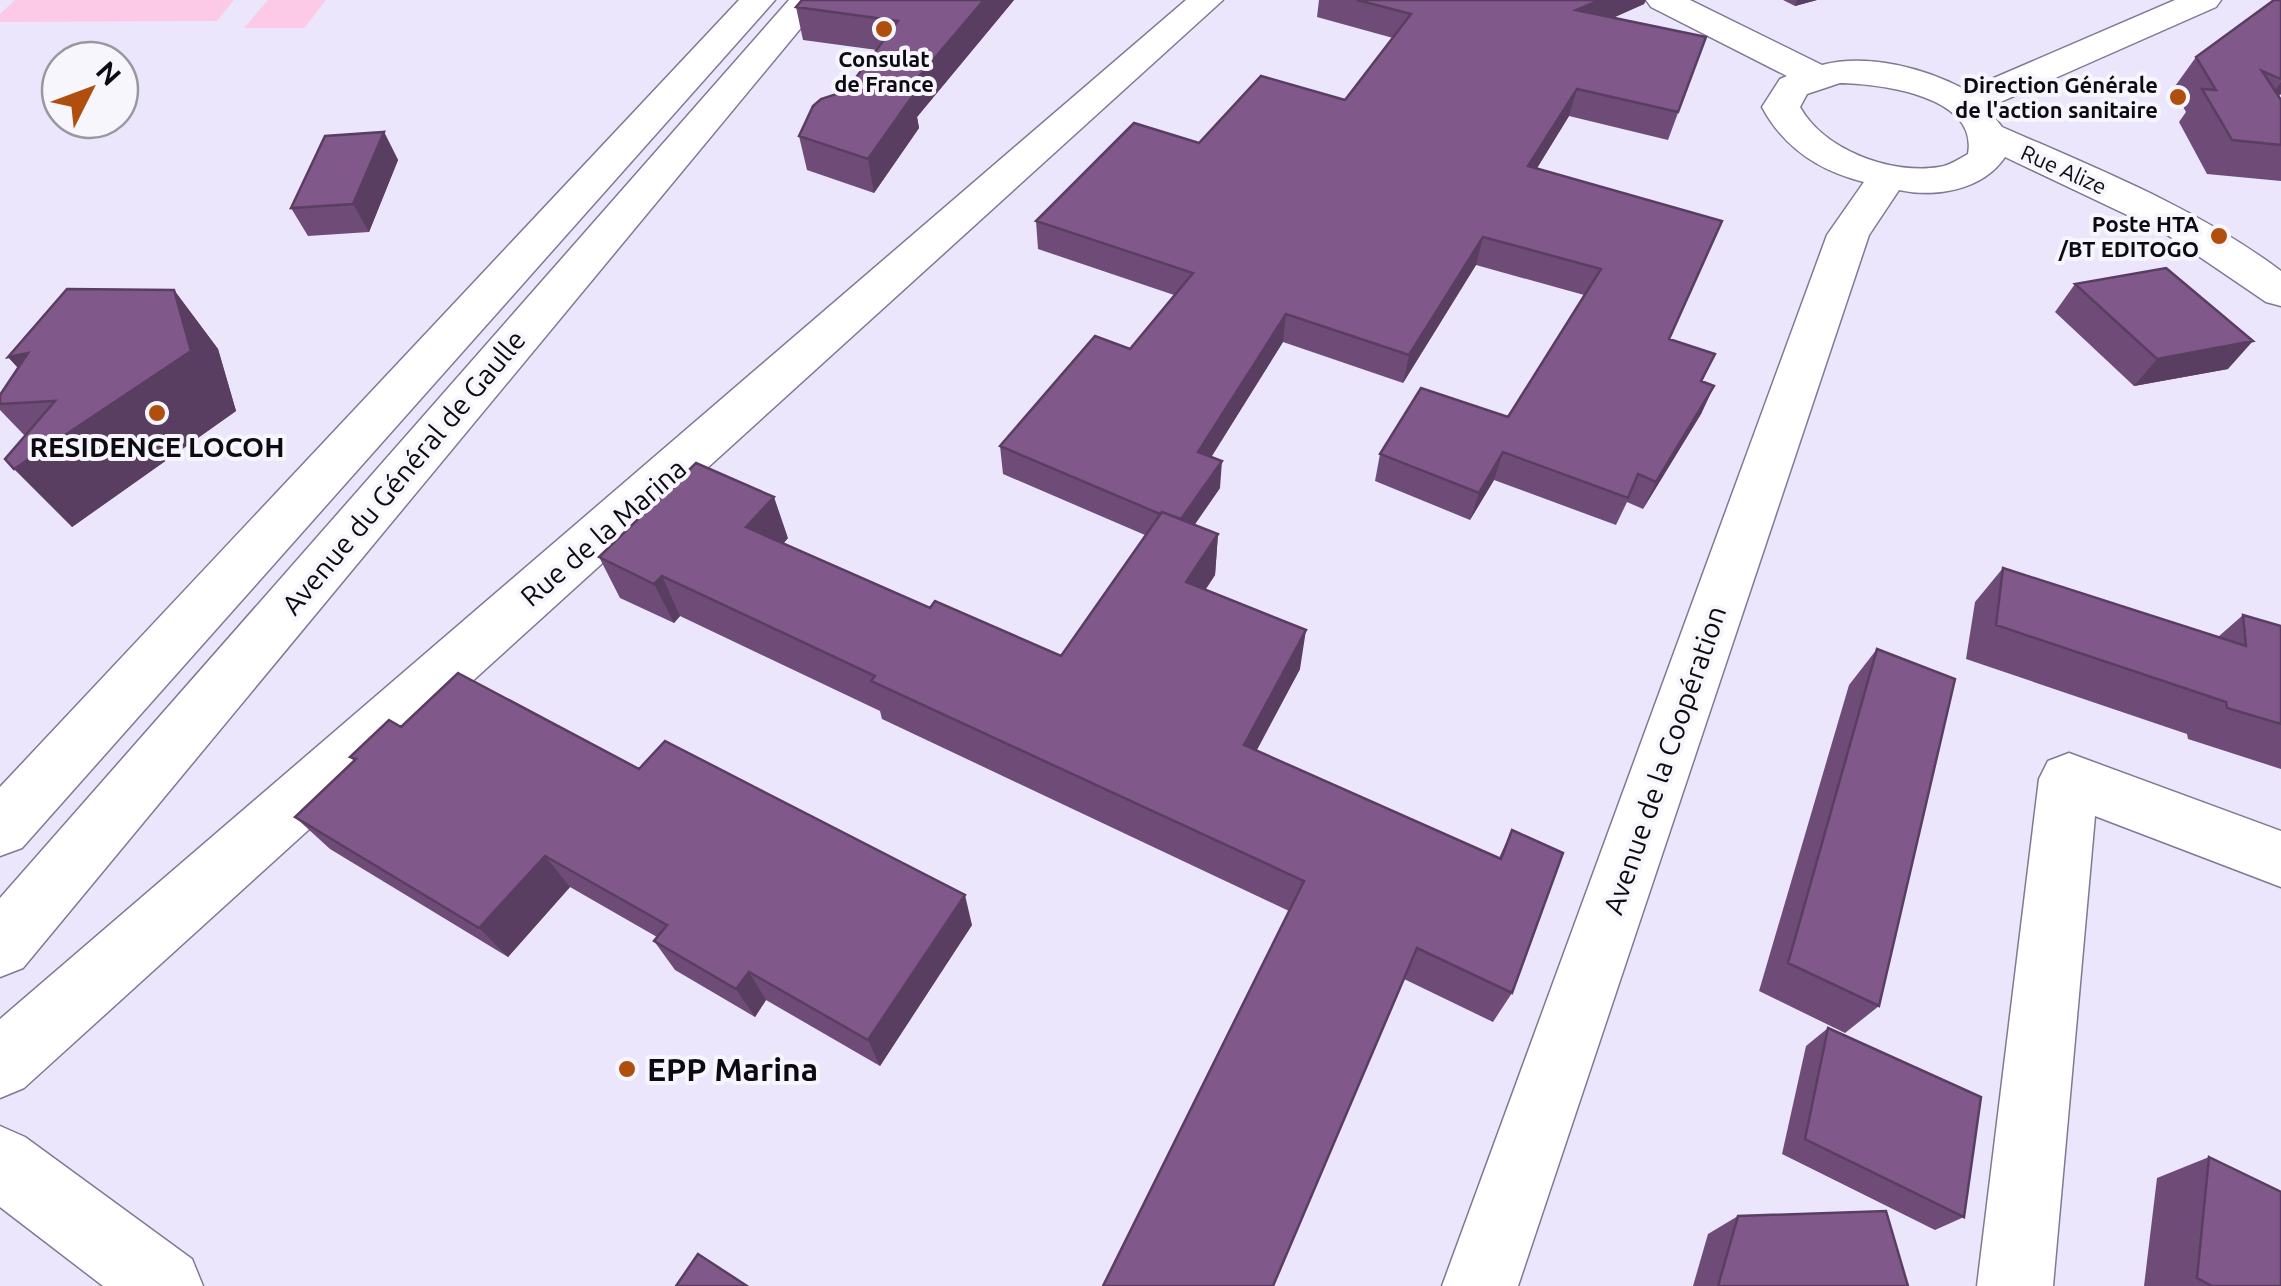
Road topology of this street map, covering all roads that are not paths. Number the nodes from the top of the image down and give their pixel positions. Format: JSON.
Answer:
{"nodes":[{"id":1,"x":1206,"y":0,"type":"edge"},
{"id":2,"x":1662,"y":0,"type":"edge"},
{"id":3,"x":2204,"y":0,"type":"edge"},
{"id":4,"x":775,"y":8,"type":"edge"},
{"id":5,"x":2031,"y":72,"type":"junction"},
{"id":6,"x":1804,"y":81,"type":"junction"},
{"id":7,"x":1918,"y":83,"type":"junction"},
{"id":8,"x":1962,"y":105,"type":"junction"},
{"id":9,"x":1986,"y":148,"type":"junction"},
{"id":10,"x":1840,"y":164,"type":"junction"},
{"id":11,"x":1888,"y":177,"type":"junction"},
{"id":12,"x":1848,"y":234,"type":"junction"},
{"id":13,"x":2281,"y":292,"type":"edge"},
{"id":14,"x":0,"y":828,"type":"edge"},
{"id":15,"x":2281,"y":858,"type":"edge"},
{"id":16,"x":0,"y":946,"type":"edge"},
{"id":17,"x":0,"y":1064,"type":"edge"},
{"id":18,"x":0,"y":1162,"type":"edge"},
{"id":19,"x":164,"y":1286,"type":"edge"},
{"id":20,"x":1480,"y":1286,"type":"edge"},
{"id":21,"x":2015,"y":1286,"type":"edge"}],
"edges":[{"from":1,"to":17,"type":"street","name":"Rue de la Marina"},
{"from":2,"to":6,"type":"street"},
{"from":3,"to":5,"type":"street"},
{"from":4,"to":14,"type":"street","name":"Avenue du Général de Gaulle"},
{"from":4,"to":16,"type":"street","name":"Avenue du Général de Gaulle"},
{"from":5,"to":7,"type":"street"},
{"from":5,"to":8,"type":"street"},
{"from":6,"to":7,"type":"street"},
{"from":6,"to":10,"type":"street"},
{"from":7,"to":8,"type":"street"},
{"from":8,"to":9,"type":"street"},
{"from":9,"to":11,"type":"street"},
{"from":9,"to":13,"type":"street","name":"Rue Alize"},
{"from":10,"to":11,"type":"street"},
{"from":10,"to":12,"type":"street","name":"Avenue de la Coopération"},
{"from":11,"to":12,"type":"street","name":"Avenue de la Coopération"},
{"from":12,"to":20,"type":"street","name":"Avenue de la Coopération"},
{"from":15,"to":21,"type":"street"},
{"from":18,"to":19,"type":"street"}]}
